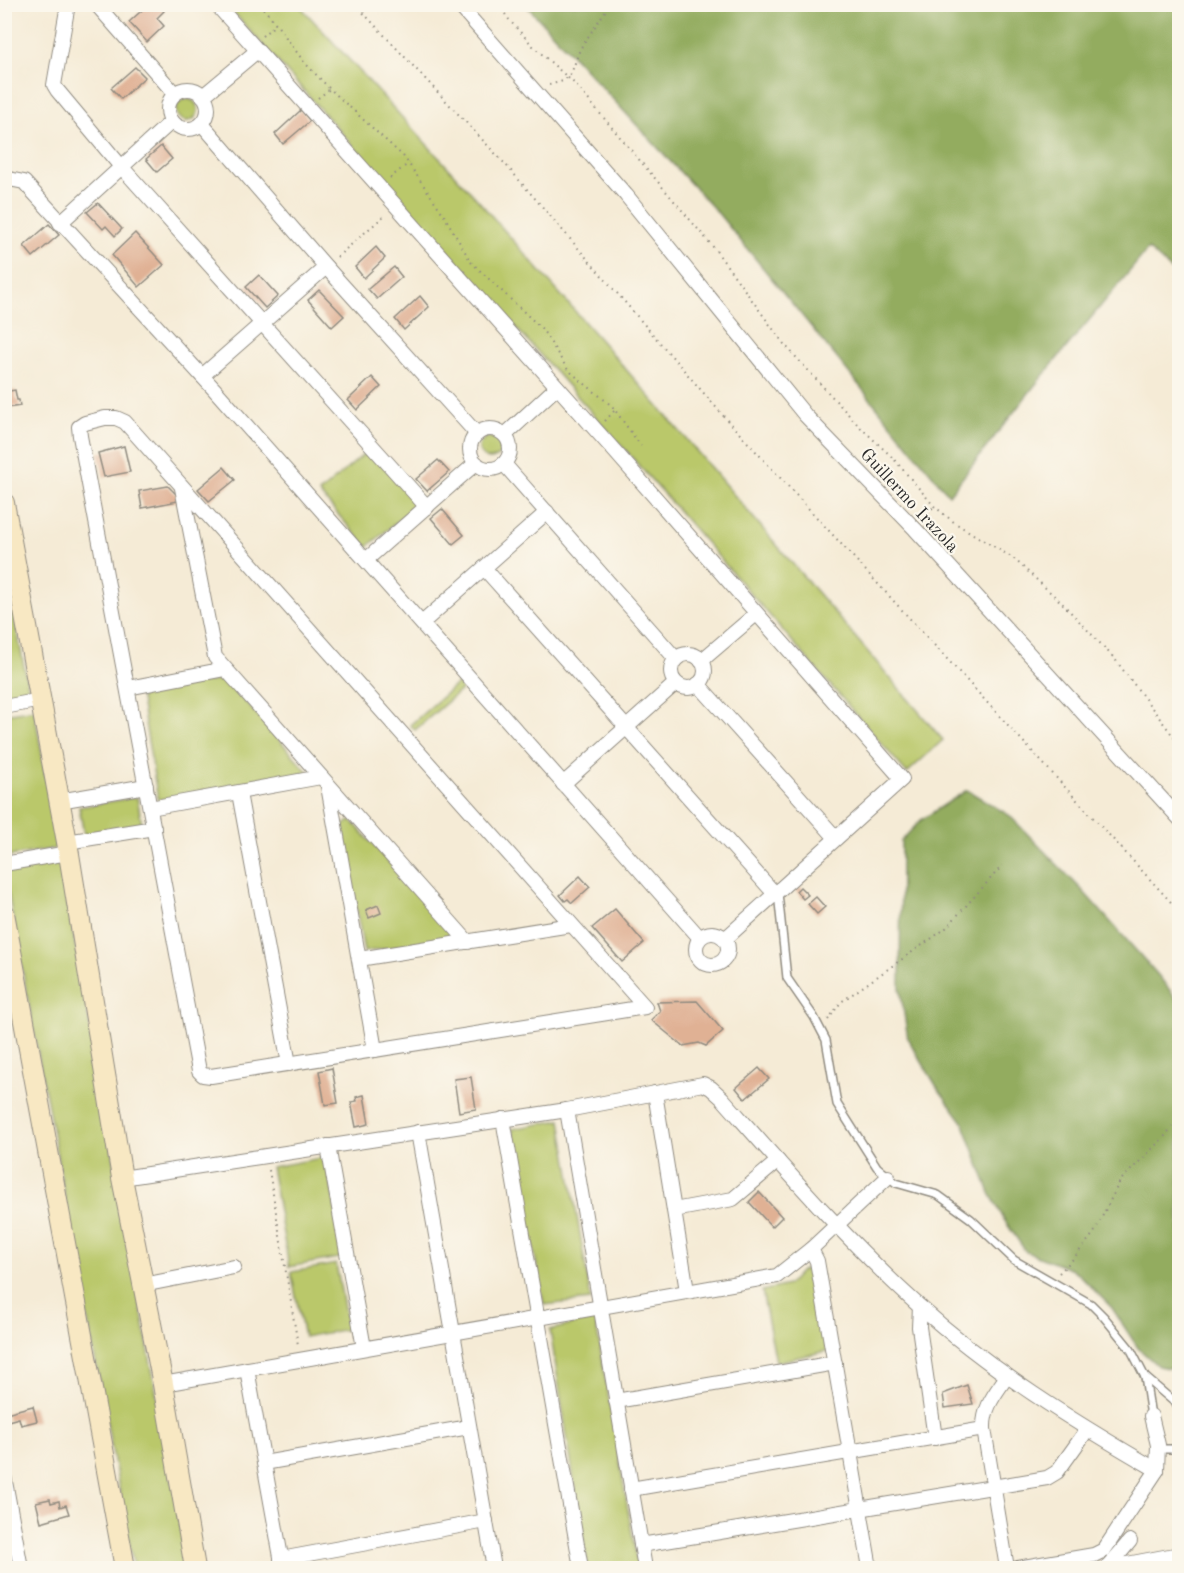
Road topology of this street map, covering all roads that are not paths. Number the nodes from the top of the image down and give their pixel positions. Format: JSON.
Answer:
{"nodes":[{"id":1,"x":68,"y":4,"type":"edge"},
{"id":2,"x":96,"y":4,"type":"edge"},
{"id":3,"x":216,"y":4,"type":"edge"},
{"id":4,"x":458,"y":4,"type":"edge"},
{"id":5,"x":257,"y":45,"type":"junction"},
{"id":6,"x":175,"y":94,"type":"junction"},
{"id":7,"x":203,"y":96,"type":"junction"},
{"id":8,"x":172,"y":121,"type":"junction"},
{"id":9,"x":202,"y":124,"type":"junction"},
{"id":10,"x":122,"y":166,"type":"junction"},
{"id":11,"x":4,"y":178,"type":"edge"},
{"id":12,"x":60,"y":223,"type":"junction"},
{"id":13,"x":326,"y":267,"type":"junction"},
{"id":14,"x":263,"y":323,"type":"junction"},
{"id":15,"x":202,"y":376,"type":"junction"},
{"id":16,"x":556,"y":387,"type":"junction"},
{"id":17,"x":477,"y":434,"type":"junction"},
{"id":18,"x":505,"y":435,"type":"junction"},
{"id":19,"x":476,"y":463,"type":"junction"},
{"id":20,"x":504,"y":464,"type":"junction"},
{"id":21,"x":182,"y":487,"type":"junction"},
{"id":22,"x":4,"y":503,"type":"edge"},
{"id":23,"x":427,"y":507,"type":"junction"},
{"id":24,"x":547,"y":512,"type":"junction"},
{"id":25,"x":366,"y":560,"type":"junction"},
{"id":26,"x":484,"y":568,"type":"junction"},
{"id":27,"x":756,"y":614,"type":"junction"},
{"id":28,"x":422,"y":623,"type":"junction"},
{"id":29,"x":676,"y":659,"type":"junction"},
{"id":30,"x":701,"y":661,"type":"junction"},
{"id":31,"x":225,"y":669,"type":"junction"},
{"id":32,"x":676,"y":683,"type":"junction"},
{"id":33,"x":698,"y":684,"type":"junction"},
{"id":34,"x":128,"y":688,"type":"junction"},
{"id":35,"x":40,"y":700,"type":"junction"},
{"id":36,"x":4,"y":707,"type":"edge"},
{"id":37,"x":626,"y":728,"type":"junction"},
{"id":38,"x":325,"y":781,"type":"junction"},
{"id":39,"x":563,"y":784,"type":"junction"},
{"id":40,"x":146,"y":786,"type":"junction"},
{"id":41,"x":239,"y":794,"type":"junction"},
{"id":42,"x":59,"y":801,"type":"junction"},
{"id":43,"x":150,"y":808,"type":"junction"},
{"id":44,"x":1179,"y":819,"type":"edge"},
{"id":45,"x":154,"y":828,"type":"junction"},
{"id":46,"x":836,"y":838,"type":"junction"},
{"id":47,"x":67,"y":848,"type":"junction"},
{"id":48,"x":4,"y":864,"type":"edge"},
{"id":49,"x":777,"y":893,"type":"junction"},
{"id":50,"x":4,"y":913,"type":"edge"},
{"id":51,"x":571,"y":925,"type":"junction"},
{"id":52,"x":700,"y":938,"type":"junction"},
{"id":53,"x":725,"y":939,"type":"junction"},
{"id":54,"x":468,"y":942,"type":"junction"},
{"id":55,"x":359,"y":959,"type":"junction"},
{"id":56,"x":375,"y":1050,"type":"junction"},
{"id":57,"x":289,"y":1064,"type":"junction"},
{"id":58,"x":655,"y":1093,"type":"junction"},
{"id":59,"x":567,"y":1110,"type":"junction"},
{"id":60,"x":503,"y":1119,"type":"junction"},
{"id":61,"x":418,"y":1132,"type":"junction"},
{"id":62,"x":328,"y":1146,"type":"junction"},
{"id":63,"x":778,"y":1161,"type":"junction"},
{"id":64,"x":888,"y":1177,"type":"junction"},
{"id":65,"x":122,"y":1178,"type":"junction"},
{"id":66,"x":674,"y":1210,"type":"junction"},
{"id":67,"x":835,"y":1225,"type":"junction"},
{"id":68,"x":811,"y":1249,"type":"junction"},
{"id":69,"x":234,"y":1267,"type":"dead end"},
{"id":70,"x":143,"y":1285,"type":"junction"},
{"id":71,"x":687,"y":1291,"type":"junction"},
{"id":72,"x":600,"y":1306,"type":"junction"},
{"id":73,"x":920,"y":1307,"type":"junction"},
{"id":74,"x":538,"y":1317,"type":"junction"},
{"id":75,"x":452,"y":1332,"type":"junction"},
{"id":76,"x":364,"y":1348,"type":"junction"},
{"id":77,"x":835,"y":1363,"type":"junction"},
{"id":78,"x":247,"y":1369,"type":"junction"},
{"id":79,"x":1008,"y":1376,"type":"junction"},
{"id":80,"x":1145,"y":1377,"type":"junction"},
{"id":81,"x":163,"y":1384,"type":"junction"},
{"id":82,"x":616,"y":1401,"type":"junction"},
{"id":83,"x":1179,"y":1407,"type":"edge"},
{"id":84,"x":1151,"y":1416,"type":"joint"},
{"id":85,"x":469,"y":1427,"type":"junction"},
{"id":86,"x":984,"y":1429,"type":"junction"},
{"id":87,"x":1087,"y":1430,"type":"junction"},
{"id":88,"x":935,"y":1438,"type":"junction"},
{"id":89,"x":1157,"y":1449,"type":"junction"},
{"id":90,"x":1179,"y":1449,"type":"edge"},
{"id":91,"x":850,"y":1450,"type":"junction"},
{"id":92,"x":264,"y":1463,"type":"junction"},
{"id":93,"x":1157,"y":1470,"type":"junction"},
{"id":94,"x":4,"y":1476,"type":"edge"},
{"id":95,"x":995,"y":1488,"type":"junction"},
{"id":96,"x":631,"y":1490,"type":"junction"},
{"id":97,"x":7,"y":1506,"type":"edge"},
{"id":98,"x":860,"y":1510,"type":"junction"},
{"id":99,"x":486,"y":1521,"type":"junction"},
{"id":100,"x":1130,"y":1541,"type":"dead end"},
{"id":101,"x":641,"y":1545,"type":"junction"},
{"id":102,"x":1179,"y":1554,"type":"edge"},
{"id":103,"x":282,"y":1564,"type":"edge"},
{"id":104,"x":1107,"y":1568,"type":"edge"},
{"id":105,"x":21,"y":1569,"type":"edge"},
{"id":106,"x":125,"y":1569,"type":"edge"},
{"id":107,"x":195,"y":1569,"type":"edge"},
{"id":108,"x":494,"y":1569,"type":"edge"},
{"id":109,"x":581,"y":1569,"type":"edge"},
{"id":110,"x":645,"y":1569,"type":"edge"},
{"id":111,"x":870,"y":1569,"type":"edge"},
{"id":112,"x":1007,"y":1569,"type":"edge"},
{"id":113,"x":1018,"y":1569,"type":"edge"}],
"edges":[{"from":1,"to":10,"type":"street"},
{"from":2,"to":6,"type":"street"},
{"from":3,"to":5,"type":"street"},
{"from":4,"to":44,"type":"street","name":"Guillermo Irazola"},
{"from":5,"to":7,"type":"street"},
{"from":5,"to":16,"type":"street"},
{"from":6,"to":7,"type":"street"},
{"from":6,"to":8,"type":"street"},
{"from":7,"to":9,"type":"street"},
{"from":8,"to":9,"type":"street"},
{"from":8,"to":10,"type":"street"},
{"from":9,"to":13,"type":"street"},
{"from":10,"to":12,"type":"street"},
{"from":10,"to":14,"type":"street"},
{"from":11,"to":12,"type":"street"},
{"from":12,"to":15,"type":"street"},
{"from":13,"to":14,"type":"street"},
{"from":13,"to":17,"type":"street"},
{"from":14,"to":15,"type":"street"},
{"from":14,"to":23,"type":"street"},
{"from":15,"to":25,"type":"street"},
{"from":16,"to":18,"type":"street"},
{"from":16,"to":27,"type":"street"},
{"from":17,"to":18,"type":"street"},
{"from":17,"to":19,"type":"street"},
{"from":18,"to":20,"type":"street"},
{"from":19,"to":20,"type":"street"},
{"from":19,"to":23,"type":"street"},
{"from":20,"to":24,"type":"street"},
{"from":21,"to":31,"type":"street"},
{"from":21,"to":34,"type":"street"},
{"from":21,"to":51,"type":"street"},
{"from":22,"to":35,"type":"street"},
{"from":23,"to":25,"type":"street"},
{"from":24,"to":26,"type":"street"},
{"from":24,"to":29,"type":"street"},
{"from":25,"to":28,"type":"street"},
{"from":26,"to":28,"type":"street"},
{"from":26,"to":37,"type":"street"},
{"from":27,"to":30,"type":"street"},
{"from":27,"to":46,"type":"street"},
{"from":28,"to":39,"type":"street"},
{"from":29,"to":30,"type":"street"},
{"from":29,"to":32,"type":"street"},
{"from":30,"to":33,"type":"street"},
{"from":31,"to":34,"type":"street"},
{"from":31,"to":38,"type":"street"},
{"from":32,"to":33,"type":"street"},
{"from":32,"to":37,"type":"street"},
{"from":33,"to":46,"type":"street"},
{"from":34,"to":40,"type":"street"},
{"from":35,"to":36,"type":"street"},
{"from":35,"to":42,"type":"street"},
{"from":37,"to":39,"type":"street"},
{"from":37,"to":49,"type":"street"},
{"from":38,"to":41,"type":"street"},
{"from":38,"to":54,"type":"street"},
{"from":38,"to":55,"type":"street"},
{"from":39,"to":52,"type":"street"},
{"from":40,"to":42,"type":"street"},
{"from":40,"to":43,"type":"street"},
{"from":41,"to":43,"type":"street"},
{"from":41,"to":57,"type":"street"},
{"from":42,"to":47,"type":"street"},
{"from":43,"to":45,"type":"street"},
{"from":45,"to":47,"type":"street"},
{"from":45,"to":57,"type":"street"},
{"from":46,"to":49,"type":"street"},
{"from":47,"to":48,"type":"street"},
{"from":47,"to":65,"type":"street"},
{"from":49,"to":53,"type":"street"},
{"from":49,"to":64,"type":"lane"},
{"from":50,"to":106,"type":"street"},
{"from":51,"to":54,"type":"street"},
{"from":51,"to":56,"type":"street"},
{"from":52,"to":53,"type":"street"},
{"from":52,"to":53,"type":"street"},
{"from":54,"to":55,"type":"street"},
{"from":55,"to":56,"type":"street"},
{"from":56,"to":57,"type":"street"},
{"from":58,"to":59,"type":"street"},
{"from":58,"to":63,"type":"street"},
{"from":58,"to":66,"type":"street"},
{"from":59,"to":60,"type":"street"},
{"from":59,"to":72,"type":"street"},
{"from":60,"to":61,"type":"street"},
{"from":60,"to":74,"type":"street"},
{"from":61,"to":62,"type":"street"},
{"from":61,"to":75,"type":"street"},
{"from":62,"to":65,"type":"street"},
{"from":62,"to":76,"type":"street"},
{"from":63,"to":66,"type":"street"},
{"from":63,"to":67,"type":"street"},
{"from":64,"to":67,"type":"street"},
{"from":64,"to":80,"type":"lane"},
{"from":65,"to":70,"type":"street"},
{"from":66,"to":71,"type":"street"},
{"from":67,"to":68,"type":"street"},
{"from":67,"to":73,"type":"street"},
{"from":68,"to":71,"type":"street"},
{"from":68,"to":77,"type":"street"},
{"from":69,"to":70,"type":"street"},
{"from":70,"to":81,"type":"street"},
{"from":71,"to":72,"type":"street"},
{"from":72,"to":74,"type":"street"},
{"from":72,"to":82,"type":"street"},
{"from":73,"to":79,"type":"street"},
{"from":73,"to":88,"type":"street"},
{"from":74,"to":75,"type":"street"},
{"from":74,"to":109,"type":"street"},
{"from":75,"to":76,"type":"street"},
{"from":75,"to":85,"type":"street"},
{"from":76,"to":78,"type":"street"},
{"from":77,"to":82,"type":"street"},
{"from":77,"to":91,"type":"street"},
{"from":78,"to":81,"type":"street"},
{"from":78,"to":92,"type":"street"},
{"from":79,"to":86,"type":"street"},
{"from":79,"to":87,"type":"street"},
{"from":80,"to":83,"type":"lane"},
{"from":80,"to":84,"type":"lane"},
{"from":81,"to":107,"type":"street"},
{"from":82,"to":96,"type":"street"},
{"from":84,"to":89,"type":"street"},
{"from":85,"to":92,"type":"street"},
{"from":85,"to":99,"type":"street"},
{"from":86,"to":88,"type":"street"},
{"from":86,"to":95,"type":"street"},
{"from":87,"to":93,"type":"street"},
{"from":87,"to":95,"type":"street"},
{"from":88,"to":91,"type":"street"},
{"from":89,"to":90,"type":"lane"},
{"from":89,"to":93,"type":"street"},
{"from":91,"to":96,"type":"street"},
{"from":91,"to":98,"type":"street"},
{"from":92,"to":103,"type":"street"},
{"from":93,"to":113,"type":"street"},
{"from":94,"to":97,"type":"street"},
{"from":95,"to":98,"type":"street"},
{"from":95,"to":112,"type":"street"},
{"from":96,"to":101,"type":"street"},
{"from":97,"to":105,"type":"street"},
{"from":98,"to":101,"type":"street"},
{"from":98,"to":111,"type":"street"},
{"from":99,"to":103,"type":"street"},
{"from":99,"to":108,"type":"street"},
{"from":100,"to":104,"type":"street"},
{"from":101,"to":110,"type":"street"},
{"from":102,"to":104,"type":"street"}]}
